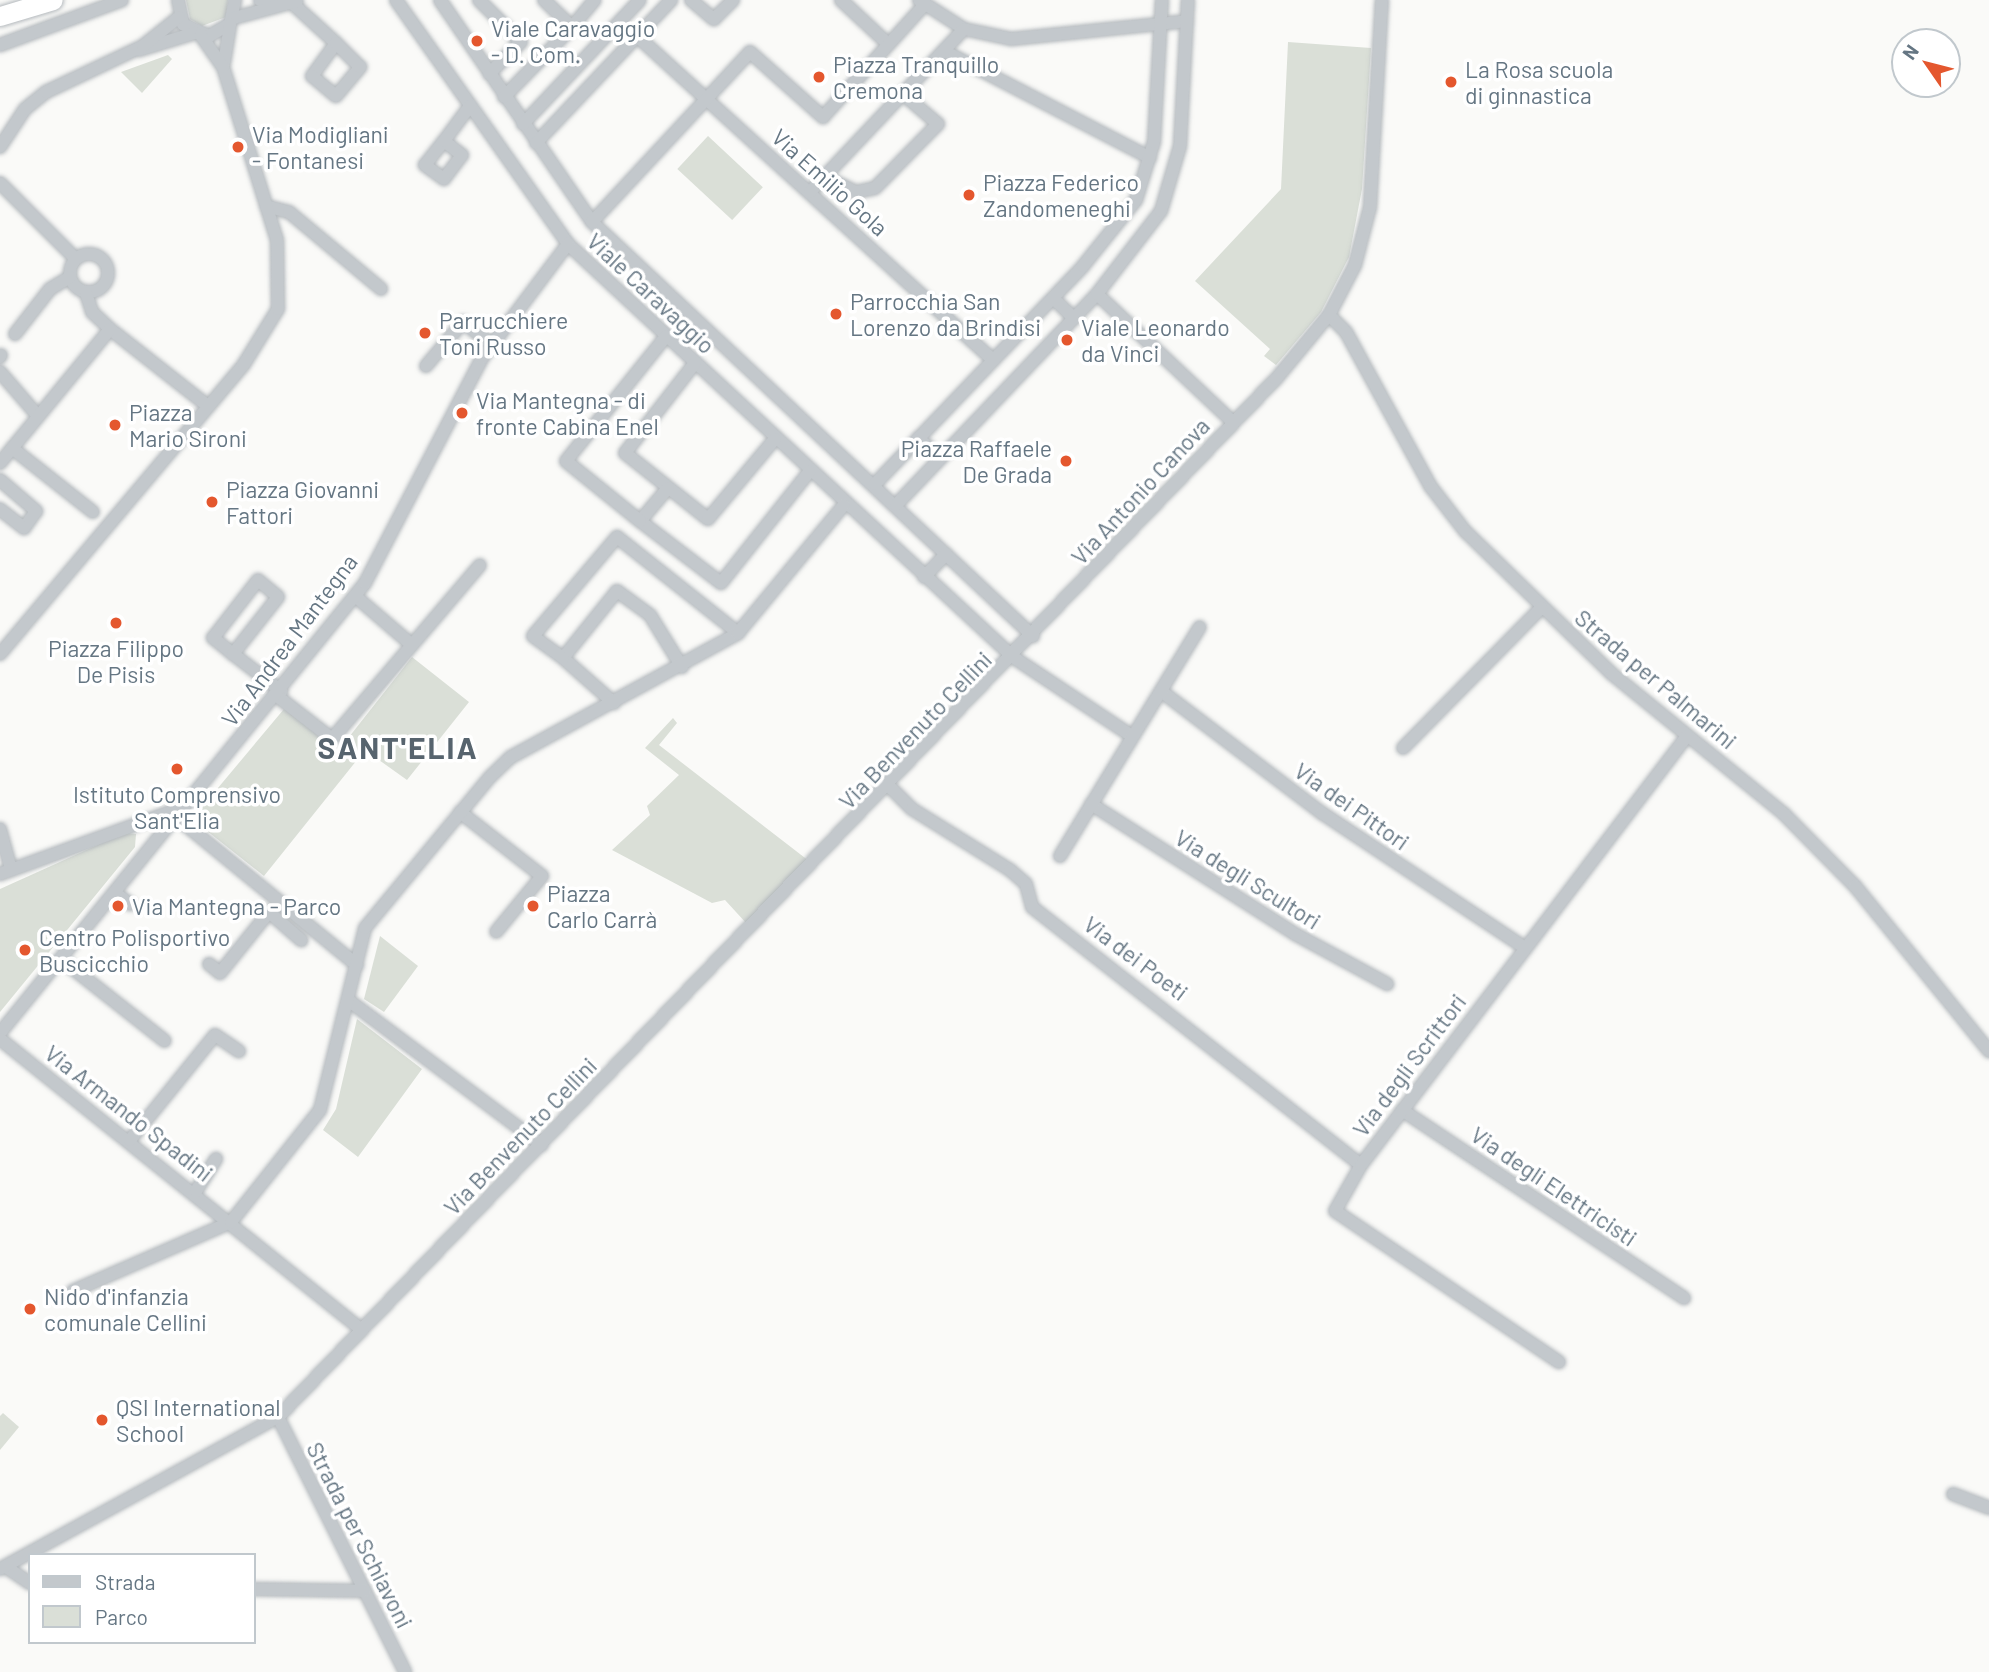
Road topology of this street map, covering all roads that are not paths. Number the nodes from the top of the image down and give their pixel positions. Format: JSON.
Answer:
{"nodes":[{"id":1,"x":53,"y":0,"type":"edge"},
{"id":2,"x":122,"y":0,"type":"edge"},
{"id":3,"x":235,"y":0,"type":"edge"},
{"id":4,"x":260,"y":0,"type":"edge"},
{"id":5,"x":396,"y":0,"type":"edge"},
{"id":6,"x":440,"y":0,"type":"edge"},
{"id":7,"x":479,"y":0,"type":"edge"},
{"id":8,"x":544,"y":0,"type":"edge"},
{"id":9,"x":595,"y":0,"type":"edge"},
{"id":10,"x":671,"y":0,"type":"edge"},
{"id":11,"x":691,"y":0,"type":"edge"},
{"id":12,"x":733,"y":0,"type":"edge"},
{"id":13,"x":841,"y":0,"type":"edge"},
{"id":14,"x":1162,"y":0,"type":"edge"},
{"id":15,"x":1188,"y":0,"type":"edge"},
{"id":16,"x":1382,"y":0,"type":"edge"},
{"id":17,"x":294,"y":2,"type":"edge"},
{"id":18,"x":632,"y":2,"type":"edge"},
{"id":19,"x":922,"y":2,"type":"edge"},
{"id":20,"x":175,"y":6,"type":"edge"},
{"id":21,"x":0,"y":16,"type":"edge"},
{"id":22,"x":1161,"y":20,"type":"junction"},
{"id":23,"x":232,"y":21,"type":"junction"},
{"id":24,"x":1187,"y":21,"type":"junction"},
{"id":25,"x":572,"y":26,"type":"junction"},
{"id":26,"x":964,"y":29,"type":"junction"},
{"id":27,"x":198,"y":34,"type":"junction"},
{"id":28,"x":637,"y":36,"type":"junction"},
{"id":29,"x":336,"y":43,"type":"dead end"},
{"id":30,"x":888,"y":44,"type":"junction"},
{"id":31,"x":0,"y":45,"type":"edge"},
{"id":32,"x":133,"y":51,"type":"junction"},
{"id":33,"x":944,"y":51,"type":"junction"},
{"id":34,"x":223,"y":67,"type":"junction"},
{"id":35,"x":489,"y":75,"type":"junction"},
{"id":36,"x":903,"y":94,"type":"junction"},
{"id":37,"x":504,"y":97,"type":"junction"},
{"id":38,"x":706,"y":98,"type":"junction"},
{"id":39,"x":470,"y":106,"type":"junction"},
{"id":40,"x":523,"y":124,"type":"junction"},
{"id":41,"x":3,"y":141,"type":"edge"},
{"id":42,"x":444,"y":141,"type":"dead end"},
{"id":43,"x":1154,"y":142,"type":"junction"},
{"id":44,"x":536,"y":143,"type":"junction"},
{"id":45,"x":1180,"y":146,"type":"junction"},
{"id":46,"x":1150,"y":158,"type":"junction"},
{"id":47,"x":825,"y":177,"type":"junction"},
{"id":48,"x":0,"y":183,"type":"edge"},
{"id":49,"x":810,"y":192,"type":"junction"},
{"id":50,"x":266,"y":206,"type":"junction"},
{"id":51,"x":592,"y":222,"type":"junction"},
{"id":52,"x":568,"y":244,"type":"junction"},
{"id":53,"x":75,"y":259,"type":"junction"},
{"id":54,"x":70,"y":277,"type":"junction"},
{"id":55,"x":381,"y":289,"type":"dead end"},
{"id":56,"x":86,"y":293,"type":"junction"},
{"id":57,"x":1097,"y":294,"type":"junction"},
{"id":58,"x":1053,"y":298,"type":"junction"},
{"id":59,"x":1329,"y":315,"type":"junction"},
{"id":60,"x":1074,"y":318,"type":"junction"},
{"id":61,"x":110,"y":329,"type":"junction"},
{"id":62,"x":15,"y":334,"type":"dead end"},
{"id":63,"x":666,"y":336,"type":"junction"},
{"id":64,"x":491,"y":344,"type":"junction"},
{"id":65,"x":993,"y":359,"type":"junction"},
{"id":66,"x":695,"y":363,"type":"junction"},
{"id":67,"x":426,"y":366,"type":"dead end"},
{"id":68,"x":0,"y":372,"type":"edge"},
{"id":69,"x":208,"y":406,"type":"junction"},
{"id":70,"x":38,"y":416,"type":"junction"},
{"id":71,"x":1233,"y":422,"type":"junction"},
{"id":72,"x":918,"y":438,"type":"junction"},
{"id":73,"x":775,"y":439,"type":"junction"},
{"id":74,"x":12,"y":448,"type":"junction"},
{"id":75,"x":940,"y":458,"type":"junction"},
{"id":76,"x":0,"y":463,"type":"edge"},
{"id":77,"x":809,"y":472,"type":"junction"},
{"id":78,"x":0,"y":480,"type":"edge"},
{"id":79,"x":874,"y":484,"type":"junction"},
{"id":80,"x":668,"y":488,"type":"junction"},
{"id":81,"x":844,"y":505,"type":"junction"},
{"id":82,"x":896,"y":505,"type":"junction"},
{"id":83,"x":0,"y":509,"type":"edge"},
{"id":84,"x":93,"y":512,"type":"dead end"},
{"id":85,"x":640,"y":521,"type":"junction"},
{"id":86,"x":946,"y":554,"type":"junction"},
{"id":87,"x":480,"y":565,"type":"dead end"},
{"id":88,"x":924,"y":577,"type":"junction"},
{"id":89,"x":355,"y":596,"type":"junction"},
{"id":90,"x":1541,"y":608,"type":"junction"},
{"id":91,"x":1200,"y":627,"type":"dead end"},
{"id":92,"x":738,"y":633,"type":"junction"},
{"id":93,"x":1033,"y":636,"type":"junction"},
{"id":94,"x":412,"y":645,"type":"junction"},
{"id":95,"x":0,"y":654,"type":"edge"},
{"id":96,"x":233,"y":654,"type":"junction"},
{"id":97,"x":1013,"y":657,"type":"junction"},
{"id":98,"x":563,"y":658,"type":"junction"},
{"id":99,"x":682,"y":667,"type":"junction"},
{"id":100,"x":1161,"y":691,"type":"junction"},
{"id":101,"x":279,"y":694,"type":"junction"},
{"id":102,"x":614,"y":703,"type":"junction"},
{"id":103,"x":1132,"y":736,"type":"junction"},
{"id":104,"x":1688,"y":736,"type":"junction"},
{"id":105,"x":1403,"y":748,"type":"dead end"},
{"id":106,"x":890,"y":788,"type":"junction"},
{"id":107,"x":1091,"y":804,"type":"junction"},
{"id":108,"x":181,"y":812,"type":"junction"},
{"id":109,"x":460,"y":812,"type":"junction"},
{"id":110,"x":0,"y":829,"type":"edge"},
{"id":111,"x":1060,"y":856,"type":"dead end"},
{"id":112,"x":6,"y":872,"type":"edge"},
{"id":113,"x":115,"y":893,"type":"junction"},
{"id":114,"x":130,"y":904,"type":"dead end"},
{"id":115,"x":496,"y":932,"type":"dead end"},
{"id":116,"x":301,"y":940,"type":"dead end"},
{"id":117,"x":1524,"y":947,"type":"junction"},
{"id":118,"x":61,"y":958,"type":"junction"},
{"id":119,"x":209,"y":964,"type":"dead end"},
{"id":120,"x":357,"y":965,"type":"junction"},
{"id":121,"x":1387,"y":984,"type":"dead end"},
{"id":122,"x":348,"y":1000,"type":"junction"},
{"id":123,"x":0,"y":1033,"type":"edge"},
{"id":124,"x":0,"y":1039,"type":"edge"},
{"id":125,"x":165,"y":1041,"type":"dead end"},
{"id":126,"x":239,"y":1051,"type":"dead end"},
{"id":127,"x":1989,"y":1051,"type":"edge"},
{"id":128,"x":1402,"y":1110,"type":"junction"},
{"id":129,"x":130,"y":1140,"type":"junction"},
{"id":130,"x":541,"y":1145,"type":"junction"},
{"id":131,"x":216,"y":1159,"type":"dead end"},
{"id":132,"x":1361,"y":1165,"type":"junction"},
{"id":133,"x":196,"y":1191,"type":"junction"},
{"id":134,"x":231,"y":1222,"type":"junction"},
{"id":135,"x":74,"y":1291,"type":"dead end"},
{"id":136,"x":1684,"y":1298,"type":"dead end"},
{"id":137,"x":361,"y":1329,"type":"junction"},
{"id":138,"x":1559,"y":1362,"type":"dead end"},
{"id":139,"x":278,"y":1417,"type":"junction"},
{"id":140,"x":1953,"y":1494,"type":"dead end"},
{"id":141,"x":1989,"y":1508,"type":"edge"},
{"id":142,"x":30,"y":1553,"type":"edge"},
{"id":143,"x":28,"y":1554,"type":"edge"},
{"id":144,"x":3,"y":1568,"type":"edge"},
{"id":145,"x":28,"y":1582,"type":"edge"},
{"id":146,"x":256,"y":1589,"type":"edge"},
{"id":147,"x":365,"y":1591,"type":"junction"},
{"id":148,"x":405,"y":1672,"type":"edge"}],
"edges":[{"from":1,"to":21,"type":"highway"},
{"from":2,"to":31,"type":"street"},
{"from":3,"to":23,"type":"street"},
{"from":4,"to":17,"type":"street"},
{"from":5,"to":39,"type":"street","name":"Viale Caravaggio"},
{"from":6,"to":35,"type":"street","name":"Viale Caravaggio"},
{"from":7,"to":35,"type":"street"},
{"from":8,"to":25,"type":"street"},
{"from":9,"to":25,"type":"street"},
{"from":10,"to":28,"type":"street"},
{"from":11,"to":12,"type":"street"},
{"from":13,"to":30,"type":"street"},
{"from":14,"to":22,"type":"street"},
{"from":15,"to":24,"type":"street"},
{"from":16,"to":59,"type":"street","name":"Via Antonio Canova"},
{"from":17,"to":23,"type":"street"},
{"from":17,"to":29,"type":"street"},
{"from":18,"to":40,"type":"street"},
{"from":19,"to":26,"type":"street"},
{"from":19,"to":30,"type":"street"},
{"from":20,"to":27,"type":"street"},
{"from":20,"to":32,"type":"street"},
{"from":22,"to":24,"type":"street"},
{"from":22,"to":26,"type":"street"},
{"from":22,"to":43,"type":"street"},
{"from":23,"to":27,"type":"street"},
{"from":23,"to":34,"type":"street"},
{"from":24,"to":45,"type":"street"},
{"from":25,"to":37,"type":"street"},
{"from":26,"to":33,"type":"street"},
{"from":27,"to":32,"type":"street"},
{"from":27,"to":34,"type":"street"},
{"from":28,"to":38,"type":"street","name":"Via Emilio Gola"},
{"from":28,"to":44,"type":"street"},
{"from":30,"to":38,"type":"street"},
{"from":32,"to":41,"type":"street"},
{"from":33,"to":36,"type":"street"},
{"from":33,"to":46,"type":"street"},
{"from":34,"to":50,"type":"street"},
{"from":35,"to":37,"type":"street","name":"Viale Caravaggio"},
{"from":36,"to":47,"type":"street"},
{"from":36,"to":47,"type":"street"},
{"from":37,"to":40,"type":"street","name":"Viale Caravaggio"},
{"from":38,"to":49,"type":"street","name":"Via Emilio Gola"},
{"from":38,"to":51,"type":"street"},
{"from":39,"to":42,"type":"street"},
{"from":39,"to":52,"type":"street","name":"Viale Caravaggio"},
{"from":40,"to":44,"type":"street","name":"Viale Caravaggio"},
{"from":43,"to":45,"type":"street"},
{"from":43,"to":46,"type":"street"},
{"from":44,"to":51,"type":"street","name":"Viale Caravaggio"},
{"from":45,"to":57,"type":"street"},
{"from":46,"to":58,"type":"street"},
{"from":47,"to":49,"type":"street"},
{"from":48,"to":53,"type":"street"},
{"from":49,"to":65,"type":"street","name":"Via Emilio Gola"},
{"from":50,"to":55,"type":"street"},
{"from":50,"to":69,"type":"street"},
{"from":51,"to":79,"type":"street","name":"Viale Caravaggio"},
{"from":52,"to":63,"type":"street","name":"Viale Caravaggio"},
{"from":52,"to":64,"type":"street","name":"Via Andrea Mantegna"},
{"from":53,"to":54,"type":"street"},
{"from":53,"to":56,"type":"street"},
{"from":54,"to":56,"type":"street"},
{"from":54,"to":62,"type":"street"},
{"from":56,"to":61,"type":"street"},
{"from":57,"to":60,"type":"street"},
{"from":57,"to":71,"type":"street"},
{"from":58,"to":60,"type":"street"},
{"from":58,"to":65,"type":"street"},
{"from":59,"to":71,"type":"street","name":"Via Antonio Canova"},
{"from":59,"to":90,"type":"street","name":"Strada per Palmarini"},
{"from":60,"to":75,"type":"street"},
{"from":61,"to":69,"type":"street"},
{"from":61,"to":70,"type":"street"},
{"from":63,"to":66,"type":"street","name":"Viale Caravaggio"},
{"from":63,"to":85,"type":"street"},
{"from":64,"to":67,"type":"street"},
{"from":64,"to":89,"type":"street","name":"Via Andrea Mantegna"},
{"from":65,"to":72,"type":"street"},
{"from":66,"to":73,"type":"street","name":"Viale Caravaggio"},
{"from":66,"to":80,"type":"street"},
{"from":68,"to":70,"type":"street"},
{"from":69,"to":95,"type":"street"},
{"from":70,"to":74,"type":"street"},
{"from":71,"to":93,"type":"street","name":"Via Antonio Canova"},
{"from":72,"to":75,"type":"street"},
{"from":72,"to":79,"type":"street"},
{"from":73,"to":77,"type":"street","name":"Viale Caravaggio"},
{"from":73,"to":80,"type":"street"},
{"from":74,"to":76,"type":"street"},
{"from":74,"to":84,"type":"street"},
{"from":75,"to":82,"type":"street"},
{"from":77,"to":81,"type":"street","name":"Viale Caravaggio"},
{"from":77,"to":85,"type":"street"},
{"from":78,"to":83,"type":"street"},
{"from":79,"to":82,"type":"street","name":"Viale Caravaggio"},
{"from":80,"to":85,"type":"street"},
{"from":81,"to":88,"type":"street","name":"Viale Caravaggio"},
{"from":81,"to":92,"type":"street"},
{"from":82,"to":86,"type":"street","name":"Viale Caravaggio"},
{"from":86,"to":88,"type":"street"},
{"from":86,"to":93,"type":"street","name":"Viale Caravaggio"},
{"from":87,"to":94,"type":"street"},
{"from":88,"to":97,"type":"street","name":"Viale Caravaggio"},
{"from":89,"to":94,"type":"street"},
{"from":89,"to":101,"type":"street","name":"Via Andrea Mantegna"},
{"from":90,"to":104,"type":"street","name":"Strada per Palmarini"},
{"from":90,"to":105,"type":"street"},
{"from":91,"to":100,"type":"street"},
{"from":92,"to":98,"type":"street"},
{"from":92,"to":99,"type":"street"},
{"from":93,"to":97,"type":"street","name":"Via Antonio Canova"},
{"from":94,"to":101,"type":"street"},
{"from":96,"to":96,"type":"street"},
{"from":96,"to":101,"type":"street"},
{"from":97,"to":103,"type":"street","name":"Viale Caravaggio"},
{"from":97,"to":106,"type":"street","name":"Via Benvenuto Cellini"},
{"from":98,"to":99,"type":"street"},
{"from":98,"to":102,"type":"street"},
{"from":99,"to":102,"type":"street"},
{"from":100,"to":103,"type":"street"},
{"from":100,"to":117,"type":"street","name":"Via dei Pittori"},
{"from":101,"to":108,"type":"street","name":"Via Andrea Mantegna"},
{"from":102,"to":109,"type":"street"},
{"from":103,"to":107,"type":"street"},
{"from":104,"to":117,"type":"street","name":"Via degli Scrittori"},
{"from":104,"to":127,"type":"street","name":"Strada per Palmarini"},
{"from":106,"to":130,"type":"street","name":"Via Benvenuto Cellini"},
{"from":106,"to":132,"type":"street","name":"Via dei Poeti"},
{"from":107,"to":111,"type":"street"},
{"from":107,"to":121,"type":"street","name":"Via degli Scultori"},
{"from":108,"to":112,"type":"street"},
{"from":108,"to":113,"type":"street","name":"Via Andrea Mantegna"},
{"from":108,"to":120,"type":"street"},
{"from":109,"to":115,"type":"street"},
{"from":109,"to":120,"type":"street"},
{"from":110,"to":112,"type":"street"},
{"from":113,"to":114,"type":"street"},
{"from":113,"to":118,"type":"street","name":"Via Andrea Mantegna"},
{"from":116,"to":119,"type":"street"},
{"from":117,"to":128,"type":"street","name":"Via degli Scrittori"},
{"from":118,"to":123,"type":"street","name":"Via Andrea Mantegna"},
{"from":118,"to":125,"type":"street"},
{"from":120,"to":122,"type":"street"},
{"from":122,"to":130,"type":"street"},
{"from":122,"to":134,"type":"street"},
{"from":124,"to":129,"type":"street","name":"Via Armando Spadini"},
{"from":126,"to":129,"type":"street"},
{"from":128,"to":132,"type":"street","name":"Via degli Scrittori"},
{"from":128,"to":136,"type":"street","name":"Via degli Elettricisti"},
{"from":129,"to":133,"type":"street","name":"Via Armando Spadini"},
{"from":130,"to":137,"type":"street","name":"Via Benvenuto Cellini"},
{"from":131,"to":133,"type":"street"},
{"from":132,"to":138,"type":"street","name":"Via degli Scrittori"},
{"from":133,"to":134,"type":"street","name":"Via Armando Spadini"},
{"from":134,"to":135,"type":"street"},
{"from":134,"to":137,"type":"street","name":"Via Armando Spadini"},
{"from":137,"to":139,"type":"street","name":"Via Benvenuto Cellini"},
{"from":139,"to":142,"type":"street","name":"Via Benvenuto Cellini"},
{"from":139,"to":147,"type":"street","name":"Strada per Schiavoni"},
{"from":140,"to":141,"type":"street"},
{"from":143,"to":144,"type":"street","name":"Via Benvenuto Cellini"},
{"from":144,"to":145,"type":"street"},
{"from":146,"to":147,"type":"street"},
{"from":147,"to":148,"type":"street","name":"Strada per Schiavoni"}]}
